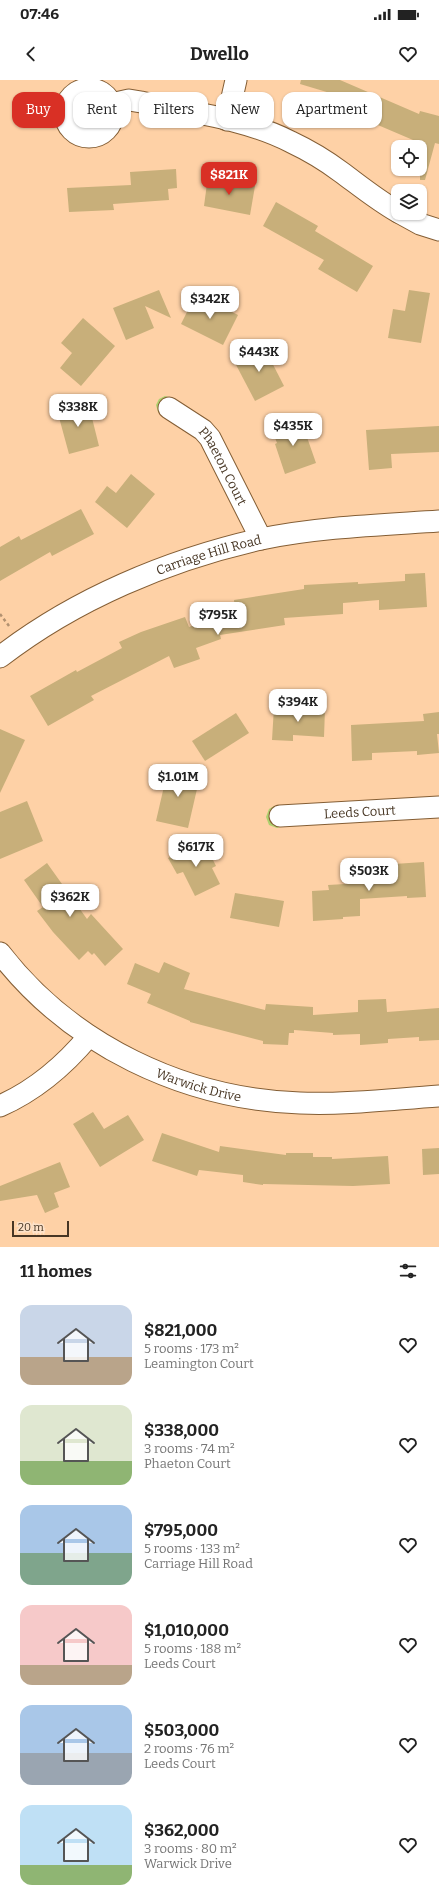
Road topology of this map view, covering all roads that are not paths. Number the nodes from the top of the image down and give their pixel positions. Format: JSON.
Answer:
{"nodes":[{"id":1,"x":236,"y":80,"type":"edge"},
{"id":2,"x":233,"y":92,"type":"edge"},
{"id":3,"x":131,"y":100,"type":"edge"},
{"id":4,"x":216,"y":118,"type":"edge"},
{"id":5,"x":251,"y":128,"type":"edge"},
{"id":6,"x":391,"y":207,"type":"edge"},
{"id":7,"x":413,"y":220,"type":"edge"},
{"id":8,"x":439,"y":230,"type":"edge"},
{"id":9,"x":169,"y":408,"type":"dead end"},
{"id":10,"x":439,"y":521,"type":"edge"},
{"id":11,"x":261,"y":539,"type":"junction"},
{"id":12,"x":0,"y":657,"type":"edge"},
{"id":13,"x":439,"y":807,"type":"edge"},
{"id":14,"x":280,"y":816,"type":"dead end"},
{"id":15,"x":0,"y":953,"type":"edge"},
{"id":16,"x":89,"y":1036,"type":"junction"},
{"id":17,"x":439,"y":1096,"type":"edge"},
{"id":18,"x":0,"y":1106,"type":"edge"}],
"edges":[{"from":1,"to":2,"type":"street"},
{"from":3,"to":4,"type":"street"},
{"from":5,"to":6,"type":"street"},
{"from":7,"to":8,"type":"street"},
{"from":9,"to":11,"type":"street","name":"Phaeton Court"},
{"from":10,"to":11,"type":"street","name":"Carriage Hill Road"},
{"from":11,"to":12,"type":"street","name":"Carriage Hill Road"},
{"from":13,"to":14,"type":"street","name":"Leeds Court"},
{"from":15,"to":16,"type":"street","name":"Warwick Drive"},
{"from":16,"to":17,"type":"street","name":"Warwick Drive"},
{"from":16,"to":18,"type":"street"}]}
